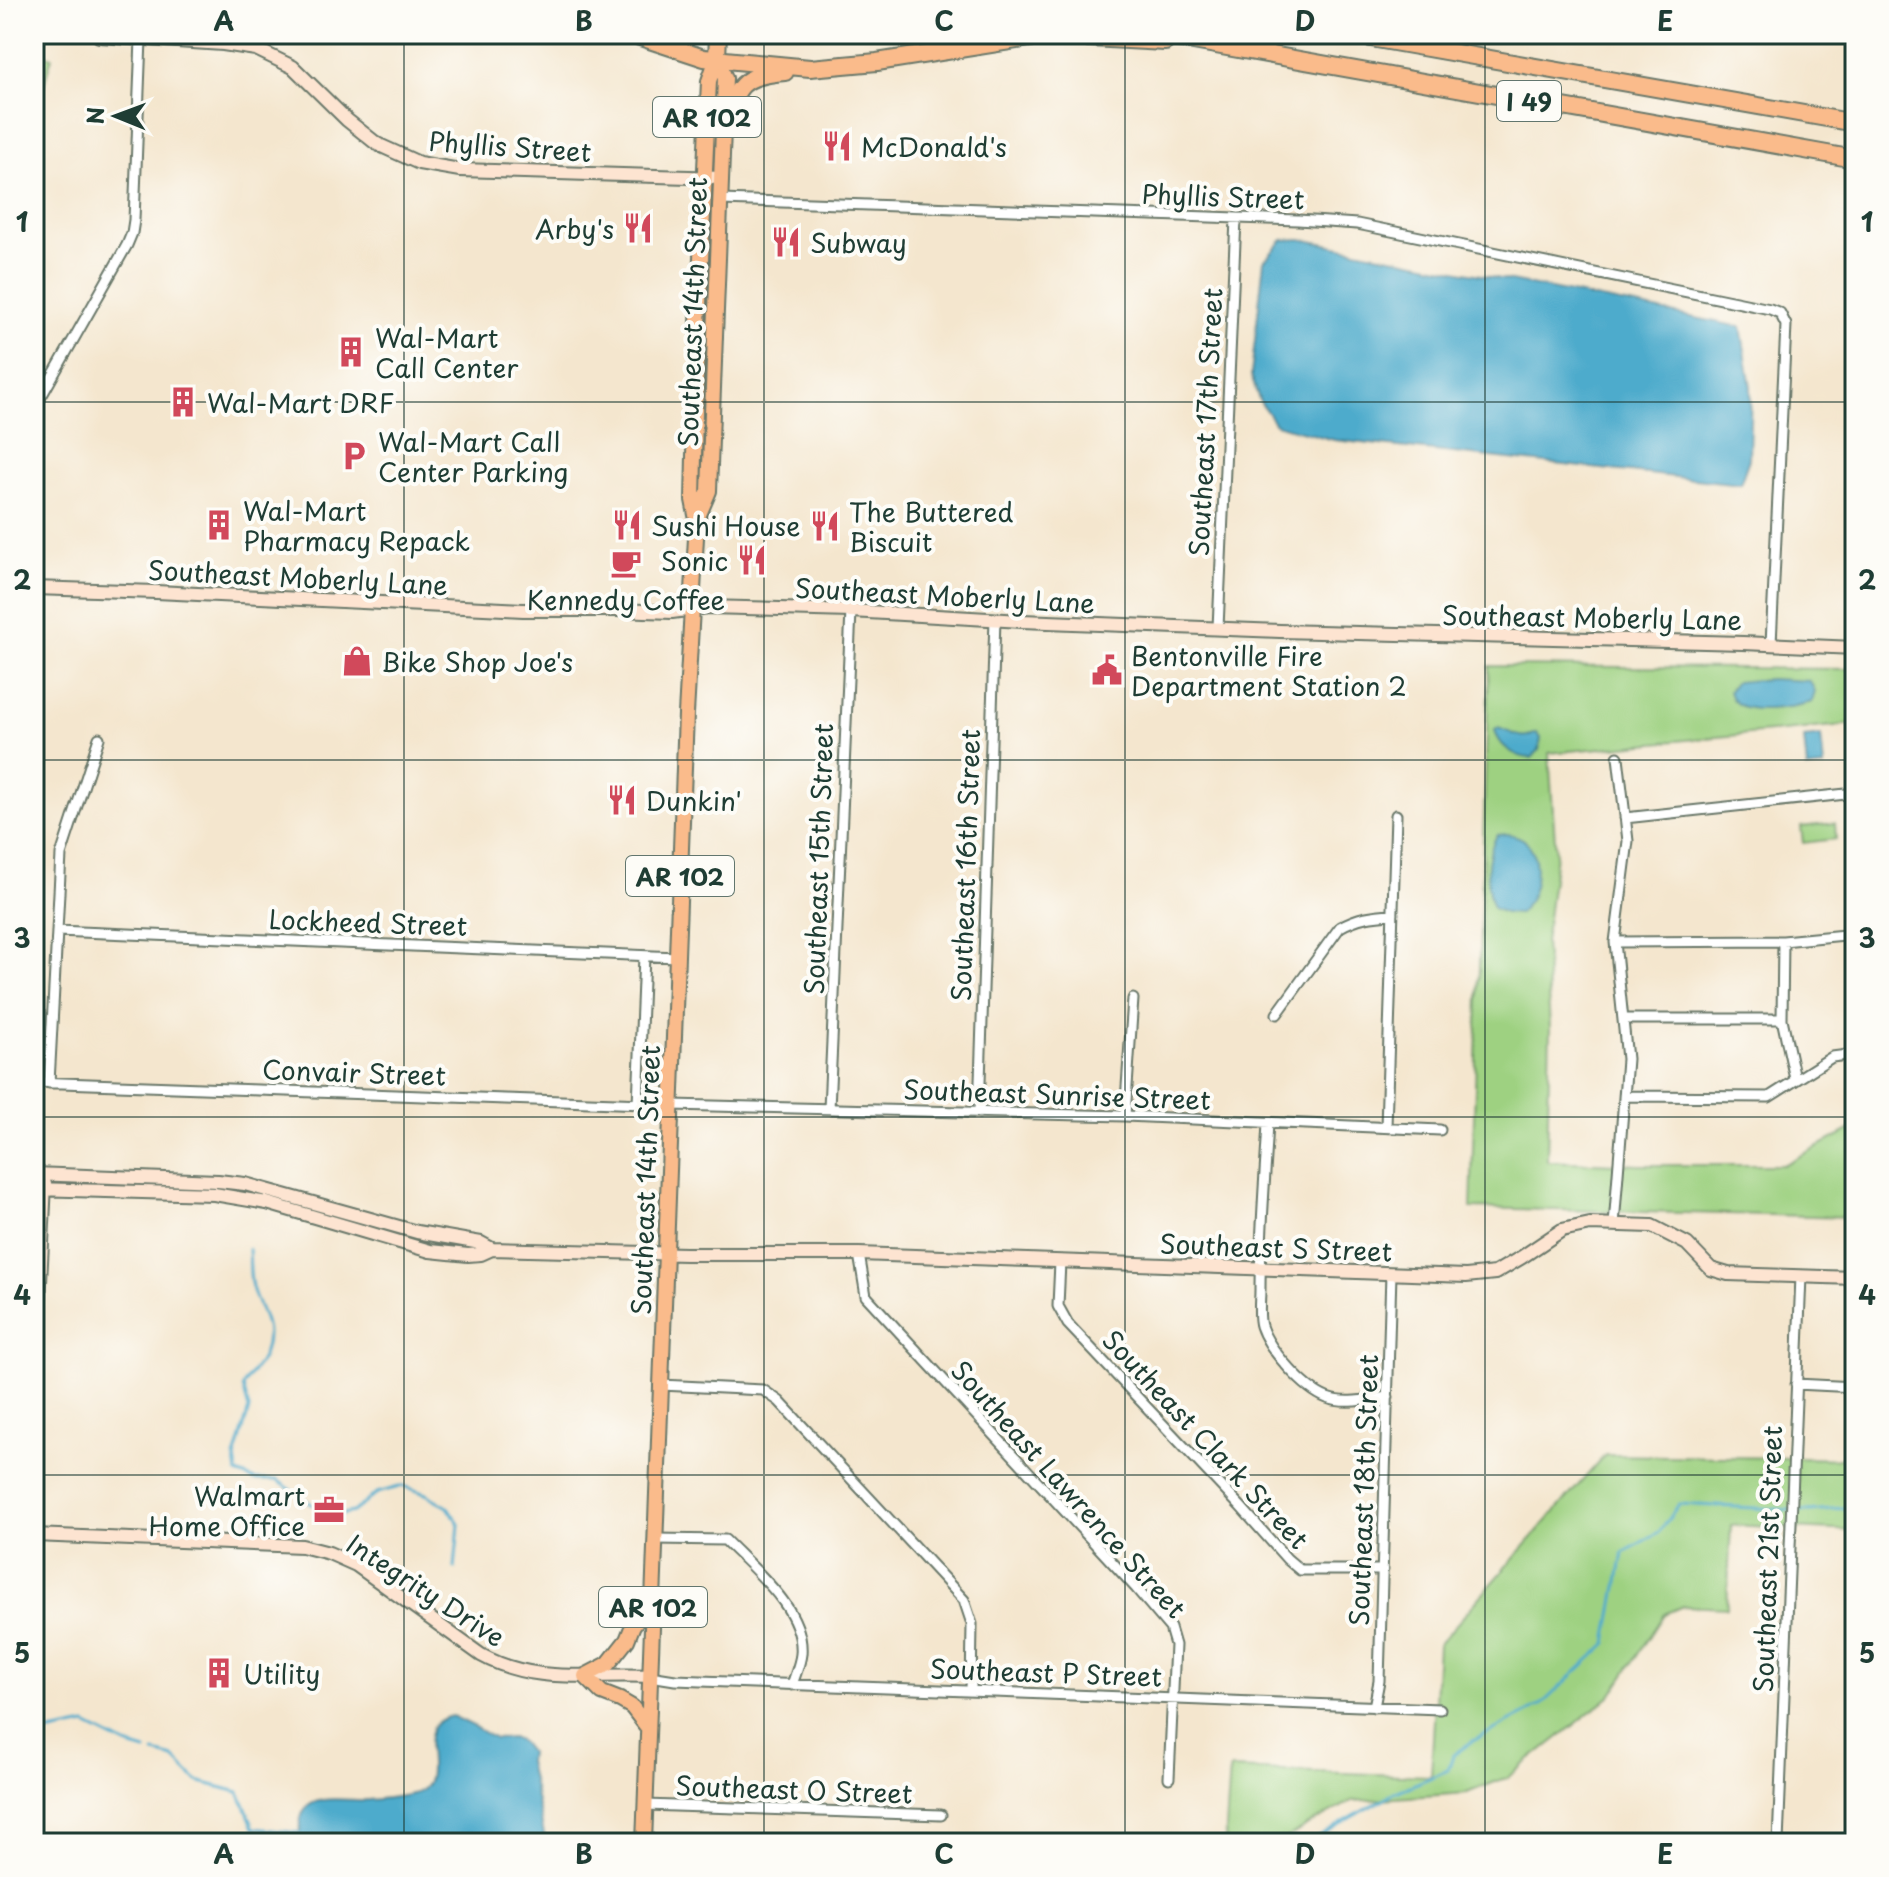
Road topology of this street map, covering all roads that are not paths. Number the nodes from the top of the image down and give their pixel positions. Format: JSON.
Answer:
{"nodes":[{"id":1,"x":631,"y":34,"type":"edge"},
{"id":2,"x":718,"y":34,"type":"edge"},
{"id":3,"x":1154,"y":34,"type":"edge"},
{"id":4,"x":1348,"y":34,"type":"edge"},
{"id":5,"x":99,"y":36,"type":"edge"},
{"id":6,"x":141,"y":39,"type":"junction"},
{"id":7,"x":1203,"y":43,"type":"junction"},
{"id":8,"x":717,"y":58,"type":"junction"},
{"id":9,"x":810,"y":68,"type":"junction"},
{"id":10,"x":1855,"y":123,"type":"edge"},
{"id":11,"x":724,"y":129,"type":"junction"},
{"id":12,"x":1855,"y":159,"type":"edge"},
{"id":13,"x":704,"y":177,"type":"junction"},
{"id":14,"x":722,"y":178,"type":"junction"},
{"id":15,"x":721,"y":200,"type":"junction"},
{"id":16,"x":1236,"y":219,"type":"junction"},
{"id":17,"x":34,"y":409,"type":"edge"},
{"id":18,"x":697,"y":520,"type":"junction"},
{"id":19,"x":34,"y":588,"type":"edge"},
{"id":20,"x":692,"y":610,"type":"junction"},
{"id":21,"x":851,"y":611,"type":"junction"},
{"id":22,"x":995,"y":619,"type":"junction"},
{"id":23,"x":1218,"y":628,"type":"junction"},
{"id":24,"x":1771,"y":644,"type":"junction"},
{"id":25,"x":1855,"y":648,"type":"edge"},
{"id":26,"x":99,"y":738,"type":"dead end"},
{"id":27,"x":1618,"y":757,"type":"dead end"},
{"id":28,"x":1855,"y":793,"type":"edge"},
{"id":29,"x":1396,"y":815,"type":"dead end"},
{"id":30,"x":1625,"y":818,"type":"junction"},
{"id":31,"x":1393,"y":914,"type":"junction"},
{"id":32,"x":57,"y":931,"type":"junction"},
{"id":33,"x":1855,"y":934,"type":"edge"},
{"id":34,"x":1783,"y":941,"type":"junction"},
{"id":35,"x":1615,"y":942,"type":"junction"},
{"id":36,"x":644,"y":956,"type":"junction"},
{"id":37,"x":677,"y":957,"type":"junction"},
{"id":38,"x":1133,"y":999,"type":"dead end"},
{"id":39,"x":1277,"y":1014,"type":"dead end"},
{"id":40,"x":1623,"y":1019,"type":"junction"},
{"id":41,"x":1782,"y":1019,"type":"junction"},
{"id":42,"x":1855,"y":1054,"type":"edge"},
{"id":43,"x":1795,"y":1079,"type":"junction"},
{"id":44,"x":34,"y":1082,"type":"edge"},
{"id":45,"x":49,"y":1083,"type":"junction"},
{"id":46,"x":1625,"y":1096,"type":"junction"},
{"id":47,"x":638,"y":1104,"type":"junction"},
{"id":48,"x":672,"y":1105,"type":"junction"},
{"id":49,"x":829,"y":1109,"type":"junction"},
{"id":50,"x":979,"y":1113,"type":"junction"},
{"id":51,"x":1125,"y":1116,"type":"junction"},
{"id":52,"x":1268,"y":1123,"type":"junction"},
{"id":53,"x":1386,"y":1127,"type":"junction"},
{"id":54,"x":1440,"y":1130,"type":"dead end"},
{"id":55,"x":40,"y":1174,"type":"edge"},
{"id":56,"x":40,"y":1189,"type":"edge"},
{"id":57,"x":1614,"y":1225,"type":"junction"},
{"id":58,"x":492,"y":1249,"type":"junction"},
{"id":59,"x":666,"y":1253,"type":"junction"},
{"id":60,"x":859,"y":1254,"type":"junction"},
{"id":61,"x":1060,"y":1262,"type":"junction"},
{"id":62,"x":1260,"y":1268,"type":"junction"},
{"id":63,"x":1391,"y":1273,"type":"junction"},
{"id":64,"x":1801,"y":1276,"type":"junction"},
{"id":65,"x":1855,"y":1278,"type":"edge"},
{"id":66,"x":1796,"y":1384,"type":"junction"},
{"id":67,"x":661,"y":1385,"type":"junction"},
{"id":68,"x":1855,"y":1387,"type":"edge"},
{"id":69,"x":1388,"y":1397,"type":"junction"},
{"id":70,"x":34,"y":1400,"type":"edge"},
{"id":71,"x":34,"y":1535,"type":"edge"},
{"id":72,"x":655,"y":1539,"type":"junction"},
{"id":73,"x":1383,"y":1570,"type":"junction"},
{"id":74,"x":653,"y":1599,"type":"junction"},
{"id":75,"x":585,"y":1676,"type":"junction"},
{"id":76,"x":650,"y":1676,"type":"junction"},
{"id":77,"x":792,"y":1685,"type":"junction"},
{"id":78,"x":971,"y":1691,"type":"junction"},
{"id":79,"x":1172,"y":1699,"type":"junction"},
{"id":80,"x":1374,"y":1707,"type":"junction"},
{"id":81,"x":1440,"y":1709,"type":"dead end"},
{"id":82,"x":648,"y":1728,"type":"junction"},
{"id":83,"x":1169,"y":1778,"type":"dead end"},
{"id":84,"x":645,"y":1805,"type":"junction"},
{"id":85,"x":941,"y":1815,"type":"dead end"},
{"id":86,"x":644,"y":1843,"type":"edge"},
{"id":87,"x":1778,"y":1843,"type":"edge"}],
"edges":[{"from":1,"to":8,"type":"highway"},
{"from":2,"to":8,"type":"highway","name":"Southeast 14th Street"},
{"from":3,"to":7,"type":"highway","number":"I 49"},
{"from":4,"to":10,"type":"highway","number":"I 49"},
{"from":5,"to":6,"type":"street","name":"Phyllis Street"},
{"from":6,"to":13,"type":"street","name":"Phyllis Street"},
{"from":6,"to":17,"type":"street"},
{"from":7,"to":9,"type":"highway"},
{"from":7,"to":12,"type":"highway","number":"I 49"},
{"from":8,"to":9,"type":"highway"},
{"from":8,"to":11,"type":"main road","name":"Southeast 14th Street","number":"AR 102"},
{"from":8,"to":13,"type":"main road","name":"Southeast 14th Street","number":"AR 102"},
{"from":9,"to":11,"type":"highway"},
{"from":11,"to":14,"type":"main road","name":"Southeast 14th Street","number":"AR 102"},
{"from":13,"to":14,"type":"street","name":"Phyllis Street"},
{"from":13,"to":18,"type":"main road","name":"Southeast 14th Street","number":"AR 102"},
{"from":14,"to":15,"type":"main road","name":"Southeast 14th Street","number":"AR 102"},
{"from":15,"to":16,"type":"street","name":"Phyllis Street"},
{"from":15,"to":18,"type":"main road","name":"Southeast 14th Street","number":"AR 102"},
{"from":16,"to":23,"type":"street","name":"Southeast 17th Street"},
{"from":16,"to":24,"type":"street","name":"Phyllis Street"},
{"from":18,"to":20,"type":"main road","name":"Southeast 14th Street","number":"AR 102"},
{"from":19,"to":20,"type":"street","name":"Southeast Moberly Lane"},
{"from":20,"to":21,"type":"street","name":"Southeast Moberly Lane"},
{"from":20,"to":37,"type":"main road","name":"Southeast 14th Street","number":"AR 102"},
{"from":21,"to":22,"type":"street","name":"Southeast Moberly Lane"},
{"from":21,"to":49,"type":"street","name":"Southeast 15th Street"},
{"from":22,"to":23,"type":"street","name":"Southeast Moberly Lane"},
{"from":22,"to":50,"type":"street","name":"Southeast 16th Street"},
{"from":23,"to":24,"type":"street","name":"Southeast Moberly Lane"},
{"from":24,"to":25,"type":"street","name":"Southeast Moberly Lane"},
{"from":26,"to":32,"type":"street"},
{"from":27,"to":30,"type":"street"},
{"from":28,"to":30,"type":"street"},
{"from":29,"to":31,"type":"street"},
{"from":30,"to":35,"type":"street"},
{"from":31,"to":39,"type":"street"},
{"from":31,"to":53,"type":"street"},
{"from":32,"to":36,"type":"street","name":"Lockheed Street"},
{"from":32,"to":45,"type":"street"},
{"from":33,"to":34,"type":"street"},
{"from":34,"to":35,"type":"street"},
{"from":34,"to":41,"type":"street"},
{"from":35,"to":40,"type":"street"},
{"from":36,"to":37,"type":"street","name":"Lockheed Street"},
{"from":36,"to":47,"type":"street"},
{"from":37,"to":48,"type":"main road","name":"Southeast 14th Street","number":"AR 102"},
{"from":38,"to":51,"type":"street"},
{"from":40,"to":41,"type":"street"},
{"from":40,"to":46,"type":"street"},
{"from":41,"to":43,"type":"street"},
{"from":42,"to":43,"type":"street"},
{"from":43,"to":46,"type":"street"},
{"from":44,"to":45,"type":"street","name":"Convair Street"},
{"from":45,"to":47,"type":"street","name":"Convair Street"},
{"from":46,"to":57,"type":"street"},
{"from":47,"to":48,"type":"street","name":"Convair Street"},
{"from":48,"to":49,"type":"street","name":"Southeast Sunrise Street"},
{"from":48,"to":59,"type":"main road","name":"Southeast 14th Street","number":"AR 102"},
{"from":49,"to":50,"type":"street","name":"Southeast Sunrise Street"},
{"from":50,"to":51,"type":"street","name":"Southeast Sunrise Street"},
{"from":51,"to":52,"type":"street","name":"Southeast Sunrise Street"},
{"from":52,"to":53,"type":"street","name":"Southeast Sunrise Street"},
{"from":52,"to":62,"type":"street"},
{"from":53,"to":54,"type":"street","name":"Southeast Sunrise Street"},
{"from":55,"to":56,"type":"street"},
{"from":55,"to":58,"type":"street"},
{"from":56,"to":58,"type":"street"},
{"from":56,"to":70,"type":"street"},
{"from":57,"to":63,"type":"street","name":"Southeast S Street"},
{"from":57,"to":64,"type":"street","name":"Southeast S Street"},
{"from":58,"to":59,"type":"street","name":"Southeast S Street"},
{"from":59,"to":60,"type":"street","name":"Southeast S Street"},
{"from":59,"to":67,"type":"main road","name":"Southeast 14th Street","number":"AR 102"},
{"from":60,"to":61,"type":"street","name":"Southeast S Street"},
{"from":60,"to":79,"type":"street","name":"Southeast Lawrence Street"},
{"from":61,"to":62,"type":"street","name":"Southeast S Street"},
{"from":61,"to":73,"type":"street","name":"Southeast Clark Street"},
{"from":62,"to":63,"type":"street","name":"Southeast S Street"},
{"from":62,"to":69,"type":"street"},
{"from":63,"to":69,"type":"street","name":"Southeast 18th Street"},
{"from":64,"to":65,"type":"street","name":"Southeast S Street"},
{"from":64,"to":66,"type":"street","name":"Southeast 21st Street"},
{"from":66,"to":68,"type":"street"},
{"from":66,"to":87,"type":"street","name":"Southeast 21st Street"},
{"from":67,"to":72,"type":"main road","name":"Southeast 14th Street","number":"AR 102"},
{"from":67,"to":78,"type":"street"},
{"from":69,"to":73,"type":"street","name":"Southeast 18th Street"},
{"from":71,"to":75,"type":"street","name":"Integrity Drive"},
{"from":72,"to":74,"type":"main road","name":"Southeast 14th Street","number":"AR 102"},
{"from":72,"to":77,"type":"street"},
{"from":73,"to":80,"type":"street","name":"Southeast 18th Street"},
{"from":74,"to":75,"type":"main road"},
{"from":74,"to":76,"type":"main road","name":"Southeast 14th Street","number":"AR 102"},
{"from":75,"to":76,"type":"street","name":"Integrity Drive"},
{"from":75,"to":82,"type":"main road"},
{"from":76,"to":77,"type":"street","name":"Southeast P Street"},
{"from":76,"to":82,"type":"main road","name":"Southeast 14th Street","number":"AR 102"},
{"from":77,"to":78,"type":"street","name":"Southeast P Street"},
{"from":78,"to":79,"type":"street","name":"Southeast P Street"},
{"from":79,"to":80,"type":"street","name":"Southeast P Street"},
{"from":79,"to":83,"type":"street","name":"Southeast Lawrence Street"},
{"from":80,"to":81,"type":"street","name":"Southeast P Street"},
{"from":82,"to":84,"type":"main road","name":"Southeast 14th Street","number":"AR 102"},
{"from":84,"to":85,"type":"street","name":"Southeast O Street"},
{"from":84,"to":86,"type":"main road","name":"Southeast 14th Street","number":"AR 102"}]}
